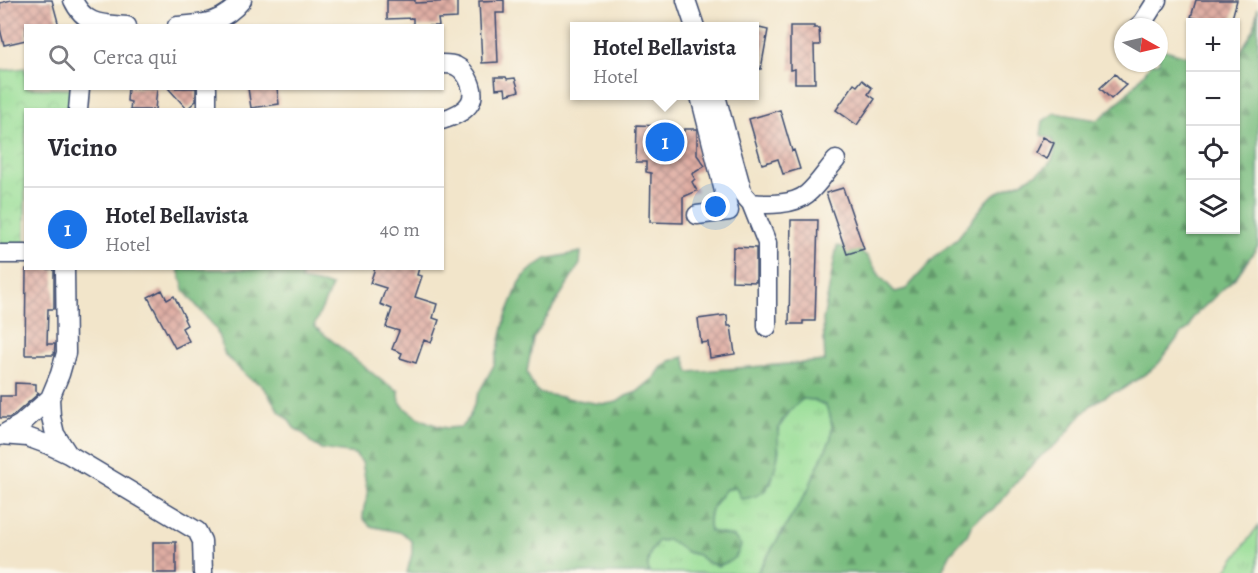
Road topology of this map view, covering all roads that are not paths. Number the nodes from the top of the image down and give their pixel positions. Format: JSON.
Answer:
{"nodes":[{"id":1,"x":73,"y":0,"type":"edge"},
{"id":2,"x":242,"y":0,"type":"edge"},
{"id":3,"x":686,"y":0,"type":"edge"},
{"id":4,"x":1157,"y":0,"type":"edge"},
{"id":5,"x":1146,"y":18,"type":"edge"},
{"id":6,"x":693,"y":22,"type":"edge"},
{"id":7,"x":95,"y":24,"type":"edge"},
{"id":8,"x":210,"y":24,"type":"edge"},
{"id":9,"x":444,"y":64,"type":"edge"},
{"id":10,"x":80,"y":90,"type":"edge"},
{"id":11,"x":207,"y":90,"type":"edge"},
{"id":12,"x":701,"y":100,"type":"edge"},
{"id":13,"x":717,"y":100,"type":"edge"},
{"id":14,"x":78,"y":108,"type":"edge"},
{"id":15,"x":207,"y":108,"type":"edge"},
{"id":16,"x":444,"y":119,"type":"edge"},
{"id":17,"x":836,"y":160,"type":"dead end"},
{"id":18,"x":751,"y":203,"type":"junction"},
{"id":19,"x":697,"y":215,"type":"dead end"},
{"id":20,"x":0,"y":254,"type":"edge"},
{"id":21,"x":24,"y":254,"type":"edge"},
{"id":22,"x":65,"y":270,"type":"edge"},
{"id":23,"x":767,"y":327,"type":"dead end"},
{"id":24,"x":50,"y":398,"type":"junction"},
{"id":25,"x":1,"y":436,"type":"edge"},
{"id":26,"x":68,"y":454,"type":"junction"},
{"id":27,"x":203,"y":573,"type":"edge"}],
"edges":[{"from":1,"to":7,"type":"street"},
{"from":2,"to":8,"type":"street"},
{"from":3,"to":6,"type":"street"},
{"from":4,"to":5,"type":"street"},
{"from":9,"to":16,"type":"street"},
{"from":10,"to":14,"type":"street"},
{"from":11,"to":15,"type":"street"},
{"from":12,"to":19,"type":"street"},
{"from":13,"to":18,"type":"street"},
{"from":17,"to":18,"type":"street"},
{"from":18,"to":23,"type":"street"},
{"from":20,"to":21,"type":"street"},
{"from":22,"to":24,"type":"street"},
{"from":24,"to":25,"type":"street"},
{"from":24,"to":26,"type":"street"},
{"from":25,"to":26,"type":"street"},
{"from":26,"to":27,"type":"street"}]}
